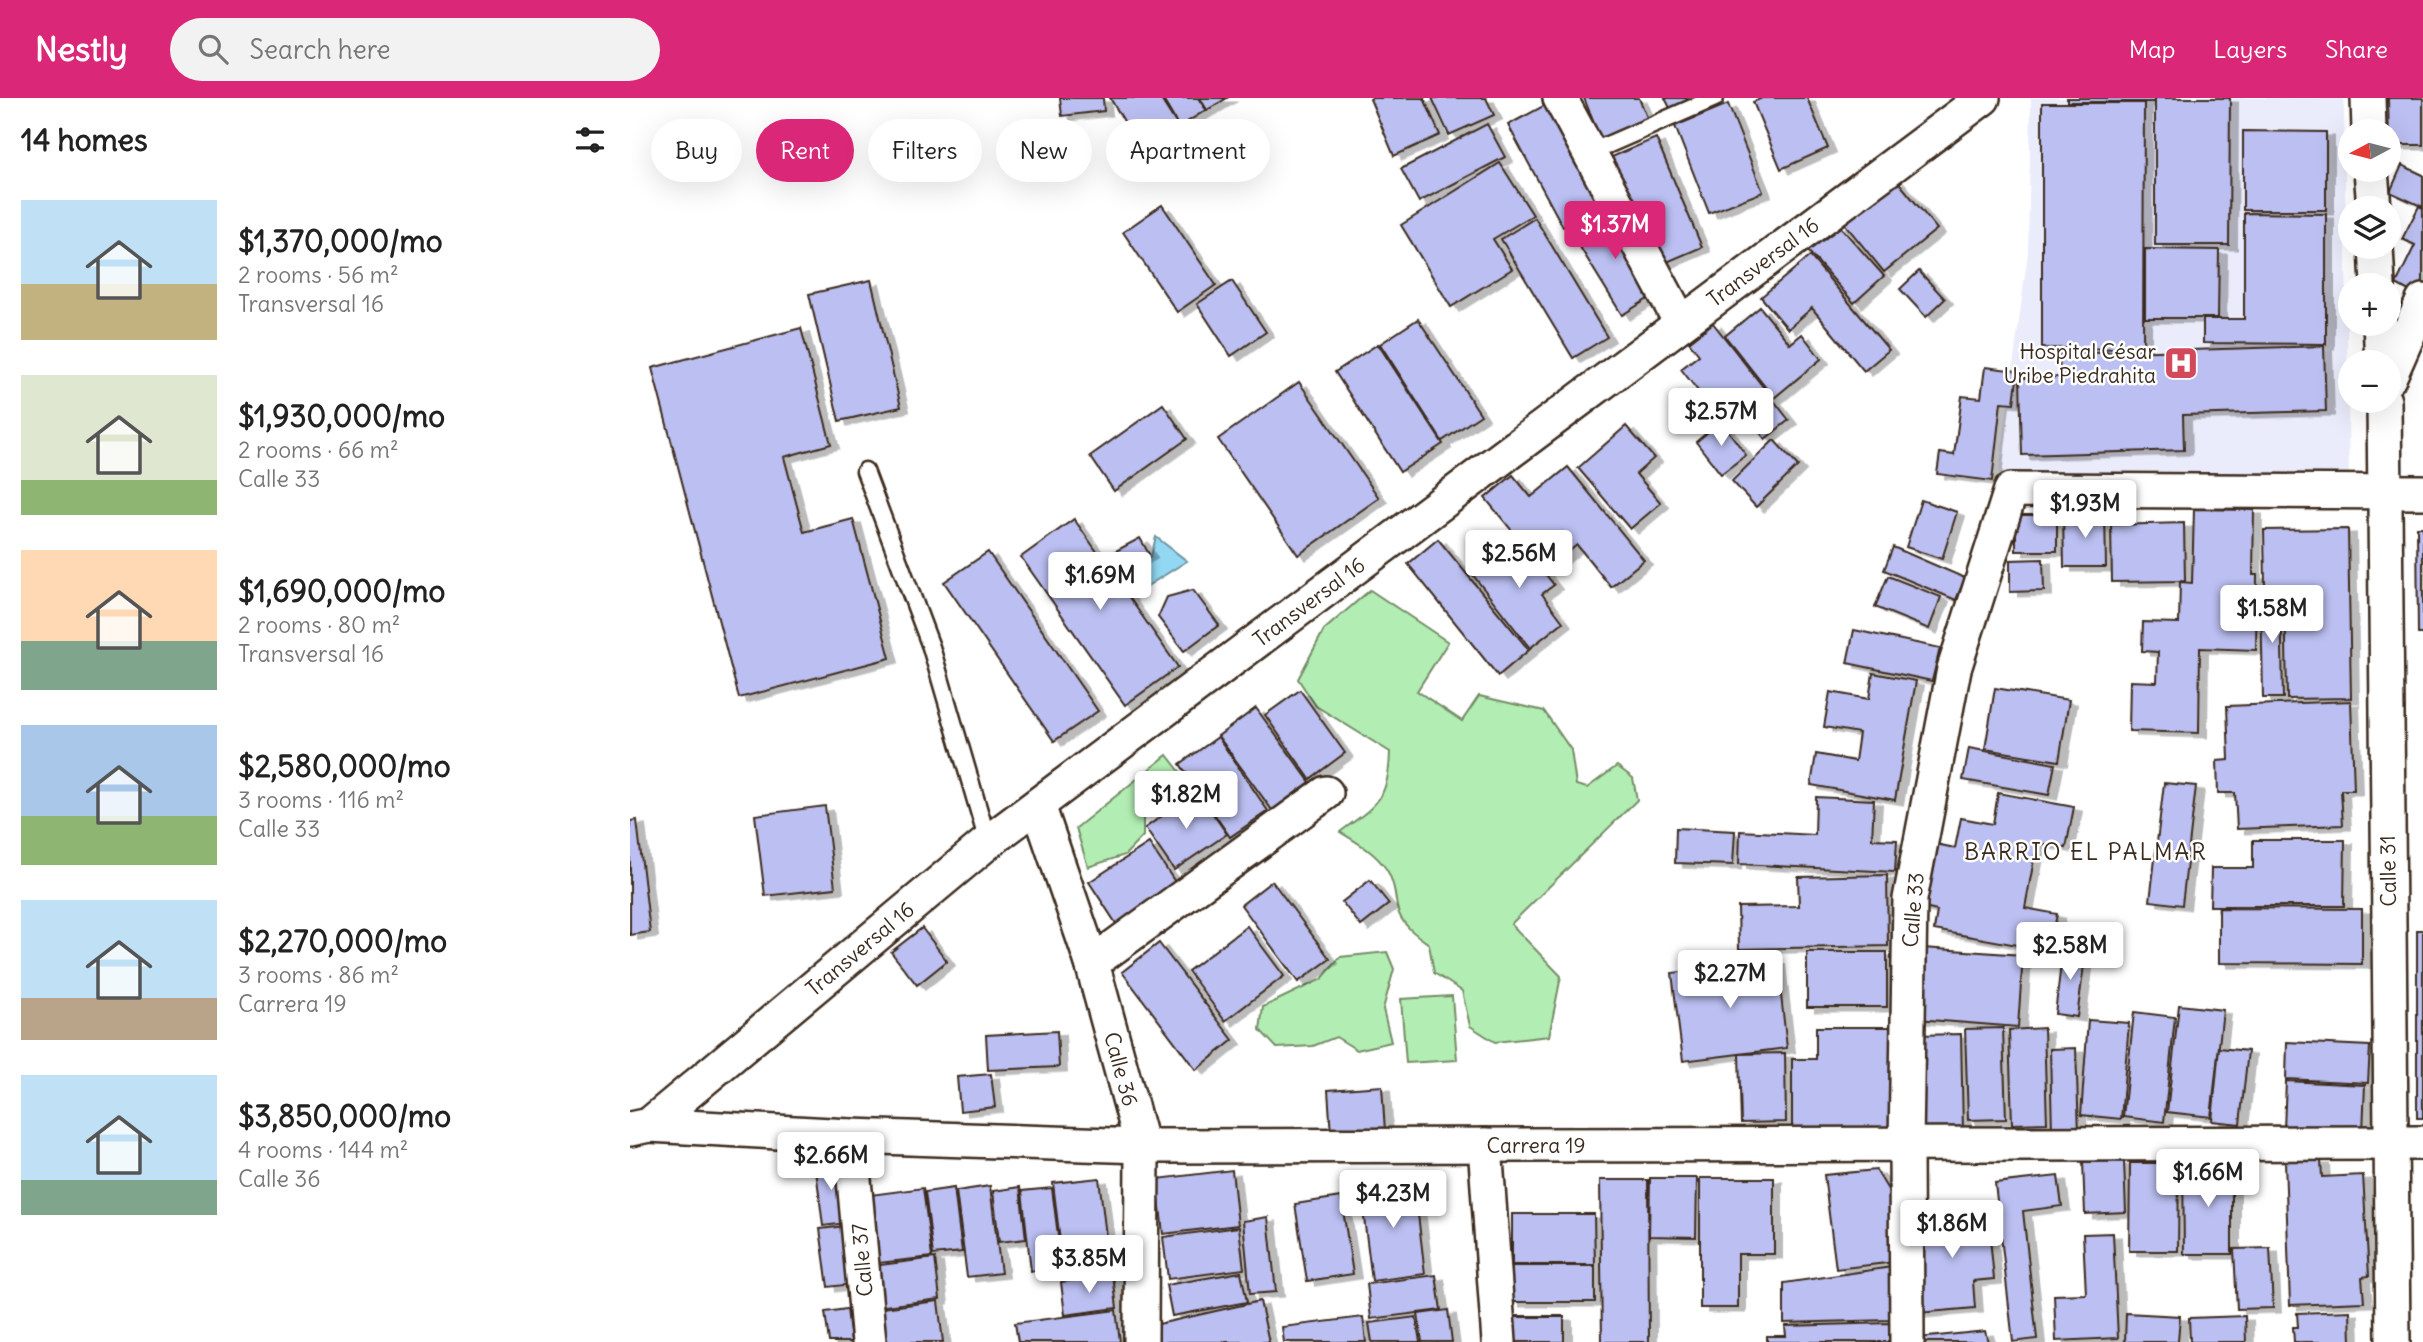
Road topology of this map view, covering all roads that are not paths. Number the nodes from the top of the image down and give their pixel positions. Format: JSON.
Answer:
{"nodes":[{"id":1,"x":1560,"y":98,"type":"edge"},
{"id":2,"x":1715,"y":98,"type":"edge"},
{"id":3,"x":1983,"y":98,"type":"edge"},
{"id":4,"x":2368,"y":98,"type":"edge"},
{"id":5,"x":2369,"y":119,"type":"edge"},
{"id":6,"x":1589,"y":153,"type":"junction"},
{"id":7,"x":2423,"y":301,"type":"edge"},
{"id":8,"x":1682,"y":323,"type":"junction"},
{"id":9,"x":2401,"y":351,"type":"edge"},
{"id":10,"x":2384,"y":413,"type":"edge"},
{"id":11,"x":865,"y":471,"type":"dead end"},
{"id":12,"x":2384,"y":491,"type":"junction"},
{"id":13,"x":2423,"y":492,"type":"edge"},
{"id":14,"x":1326,"y":793,"type":"dead end"},
{"id":15,"x":1038,"y":805,"type":"junction"},
{"id":16,"x":988,"y":842,"type":"junction"},
{"id":17,"x":1092,"y":963,"type":"junction"},
{"id":18,"x":640,"y":1127,"type":"edge"},
{"id":19,"x":850,"y":1136,"type":"junction"},
{"id":20,"x":2407,"y":1143,"type":"edge"},
{"id":21,"x":1906,"y":1144,"type":"junction"},
{"id":22,"x":1485,"y":1145,"type":"junction"},
{"id":23,"x":1142,"y":1146,"type":"junction"},
{"id":24,"x":869,"y":1342,"type":"edge"},
{"id":25,"x":1140,"y":1342,"type":"edge"},
{"id":26,"x":1499,"y":1342,"type":"edge"},
{"id":27,"x":1907,"y":1342,"type":"edge"},
{"id":28,"x":2393,"y":1342,"type":"edge"}],
"edges":[{"from":1,"to":6,"type":"street"},
{"from":2,"to":6,"type":"lane"},
{"from":3,"to":8,"type":"street","name":"Transversal 16"},
{"from":4,"to":5,"type":"street"},
{"from":6,"to":8,"type":"street"},
{"from":7,"to":9,"type":"street"},
{"from":8,"to":15,"type":"street","name":"Transversal 16"},
{"from":10,"to":12,"type":"street","name":"Calle 31"},
{"from":11,"to":16,"type":"lane"},
{"from":12,"to":13,"type":"street"},
{"from":12,"to":20,"type":"street","name":"Calle 31"},
{"from":12,"to":21,"type":"street","name":"Calle 33"},
{"from":14,"to":17,"type":"street"},
{"from":15,"to":16,"type":"street","name":"Transversal 16"},
{"from":15,"to":17,"type":"street","name":"Calle 36"},
{"from":16,"to":18,"type":"street","name":"Transversal 16"},
{"from":17,"to":23,"type":"street","name":"Calle 36"},
{"from":18,"to":19,"type":"street","name":"Carrera 19"},
{"from":19,"to":23,"type":"street","name":"Carrera 19"},
{"from":19,"to":24,"type":"street","name":"Calle 37"},
{"from":20,"to":21,"type":"street","name":"Carrera 19"},
{"from":20,"to":28,"type":"street","name":"Calle 31"},
{"from":21,"to":22,"type":"street","name":"Carrera 19"},
{"from":21,"to":27,"type":"street","name":"Calle 33"},
{"from":22,"to":23,"type":"street","name":"Carrera 19"},
{"from":22,"to":26,"type":"street"},
{"from":23,"to":25,"type":"street","name":"Calle 36"}]}
